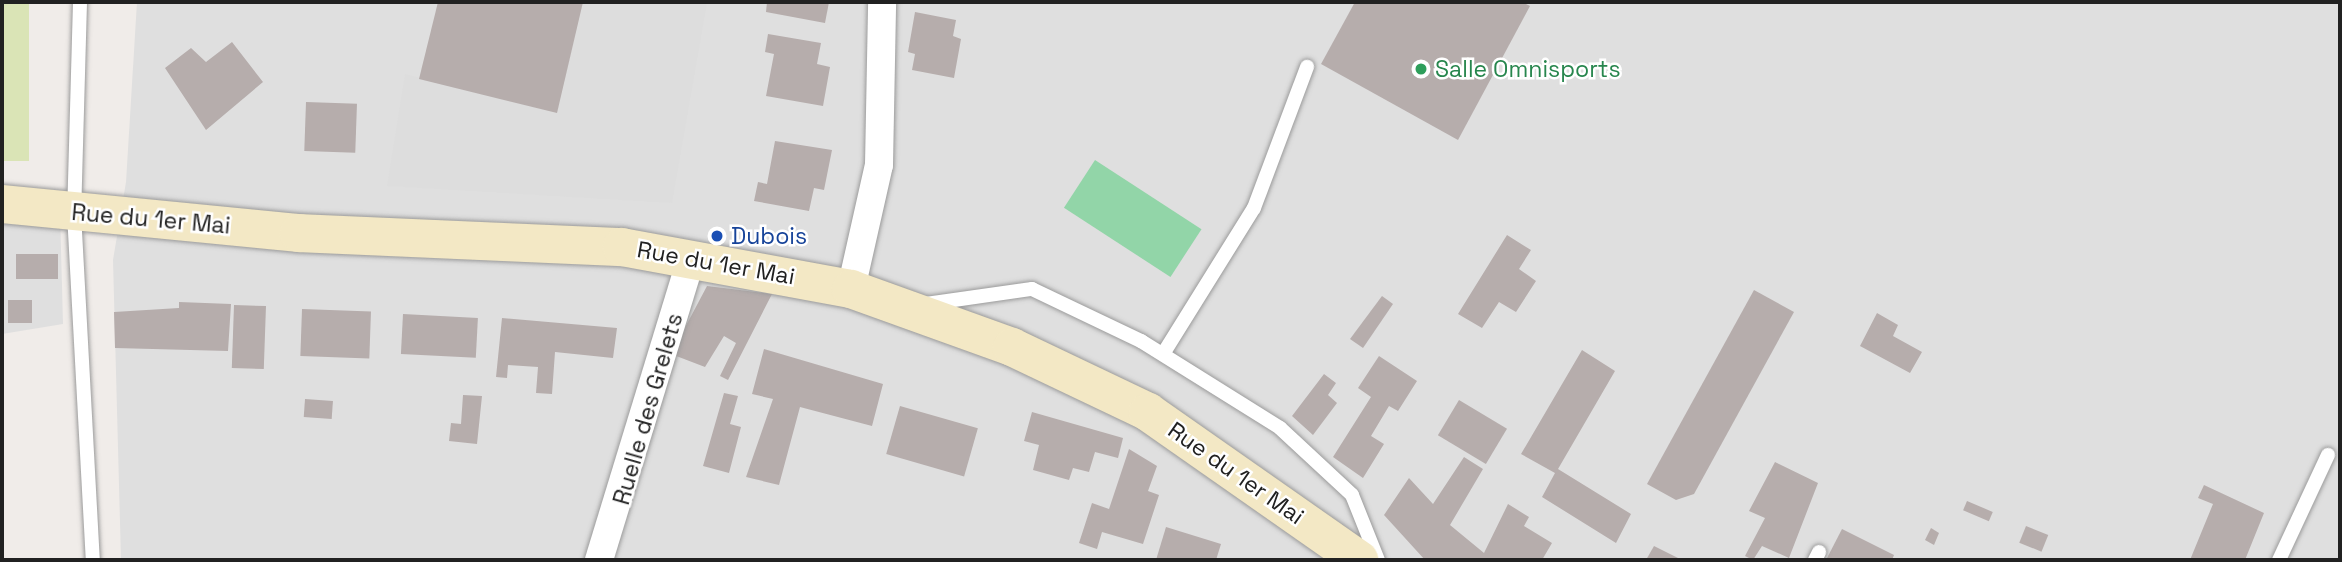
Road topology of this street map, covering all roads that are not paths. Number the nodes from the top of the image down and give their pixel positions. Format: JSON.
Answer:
{"nodes":[{"id":1,"x":80,"y":2,"type":"edge"},
{"id":2,"x":883,"y":2,"type":"edge"},
{"id":3,"x":1307,"y":67,"type":"dead end"},
{"id":4,"x":2,"y":204,"type":"edge"},
{"id":5,"x":74,"y":214,"type":"junction"},
{"id":6,"x":692,"y":256,"type":"junction"},
{"id":7,"x":851,"y":289,"type":"junction"},
{"id":8,"x":903,"y":308,"type":"junction"},
{"id":9,"x":1163,"y":354,"type":"junction"},
{"id":10,"x":2328,"y":455,"type":"dead end"},
{"id":11,"x":93,"y":560,"type":"edge"},
{"id":12,"x":599,"y":560,"type":"edge"},
{"id":13,"x":1359,"y":560,"type":"edge"},
{"id":14,"x":1378,"y":560,"type":"edge"},
{"id":15,"x":2279,"y":560,"type":"edge"}],
"edges":[{"from":1,"to":5,"type":"lane"},
{"from":2,"to":7,"type":"street"},
{"from":3,"to":9,"type":"lane"},
{"from":4,"to":5,"type":"street","name":"Rue du 1er Mai"},
{"from":5,"to":6,"type":"street","name":"Rue du 1er Mai"},
{"from":5,"to":11,"type":"lane"},
{"from":6,"to":7,"type":"street","name":"Rue du 1er Mai"},
{"from":6,"to":12,"type":"street","name":"Ruelle des Grelets"},
{"from":7,"to":8,"type":"street","name":"Rue du 1er Mai"},
{"from":8,"to":9,"type":"lane"},
{"from":8,"to":13,"type":"street","name":"Rue du 1er Mai"},
{"from":9,"to":14,"type":"lane"},
{"from":10,"to":15,"type":"lane"}]}
